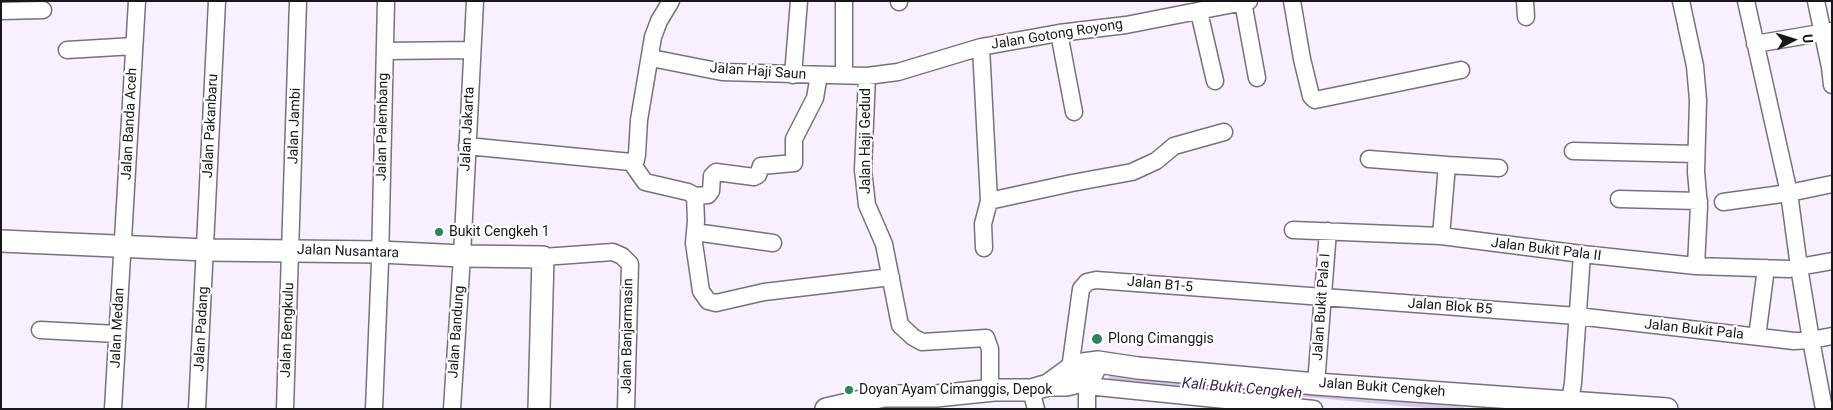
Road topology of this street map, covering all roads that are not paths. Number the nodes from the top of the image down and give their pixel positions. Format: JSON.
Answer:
{"nodes":[{"id":1,"x":137,"y":1,"type":"edge"},
{"id":2,"x":217,"y":1,"type":"edge"},
{"id":3,"x":298,"y":1,"type":"edge"},
{"id":4,"x":386,"y":1,"type":"edge"},
{"id":5,"x":475,"y":1,"type":"edge"},
{"id":6,"x":799,"y":1,"type":"edge"},
{"id":7,"x":844,"y":1,"type":"edge"},
{"id":8,"x":1292,"y":1,"type":"edge"},
{"id":9,"x":1681,"y":1,"type":"edge"},
{"id":10,"x":1746,"y":1,"type":"edge"},
{"id":11,"x":1816,"y":1,"type":"edge"},
{"id":12,"x":1246,"y":2,"type":"edge"},
{"id":13,"x":667,"y":3,"type":"edge"},
{"id":14,"x":43,"y":10,"type":"dead end"},
{"id":15,"x":1,"y":11,"type":"edge"},
{"id":16,"x":1199,"y":12,"type":"junction"},
{"id":17,"x":1827,"y":32,"type":"edge"},
{"id":18,"x":1059,"y":33,"type":"junction"},
{"id":19,"x":1755,"y":44,"type":"junction"},
{"id":20,"x":134,"y":46,"type":"junction"},
{"id":21,"x":981,"y":47,"type":"junction"},
{"id":22,"x":67,"y":50,"type":"dead end"},
{"id":23,"x":472,"y":50,"type":"junction"},
{"id":24,"x":385,"y":51,"type":"junction"},
{"id":25,"x":651,"y":58,"type":"junction"},
{"id":26,"x":1461,"y":70,"type":"dead end"},
{"id":27,"x":793,"y":75,"type":"junction"},
{"id":28,"x":819,"y":75,"type":"junction"},
{"id":29,"x":844,"y":75,"type":"junction"},
{"id":30,"x":867,"y":76,"type":"junction"},
{"id":31,"x":1257,"y":78,"type":"dead end"},
{"id":32,"x":1214,"y":81,"type":"dead end"},
{"id":33,"x":1832,"y":85,"type":"edge"},
{"id":34,"x":1074,"y":112,"type":"dead end"},
{"id":35,"x":1224,"y":132,"type":"dead end"},
{"id":36,"x":467,"y":146,"type":"junction"},
{"id":37,"x":1573,"y":152,"type":"dead end"},
{"id":38,"x":1696,"y":154,"type":"junction"},
{"id":39,"x":1370,"y":159,"type":"dead end"},
{"id":40,"x":631,"y":162,"type":"junction"},
{"id":41,"x":1447,"y":165,"type":"junction"},
{"id":42,"x":1499,"y":168,"type":"dead end"},
{"id":43,"x":1832,"y":184,"type":"edge"},
{"id":44,"x":1789,"y":193,"type":"junction"},
{"id":45,"x":695,"y":196,"type":"junction"},
{"id":46,"x":1619,"y":199,"type":"dead end"},
{"id":47,"x":989,"y":201,"type":"junction"},
{"id":48,"x":1699,"y":201,"type":"junction"},
{"id":49,"x":1723,"y":202,"type":"dead end"},
{"id":50,"x":1293,"y":230,"type":"dead end"},
{"id":51,"x":1328,"y":231,"type":"junction"},
{"id":52,"x":695,"y":232,"type":"junction"},
{"id":53,"x":1441,"y":236,"type":"junction"},
{"id":54,"x":1,"y":241,"type":"edge"},
{"id":55,"x":773,"y":243,"type":"dead end"},
{"id":56,"x":123,"y":247,"type":"junction"},
{"id":57,"x":984,"y":248,"type":"dead end"},
{"id":58,"x":206,"y":250,"type":"junction"},
{"id":59,"x":290,"y":250,"type":"junction"},
{"id":60,"x":380,"y":252,"type":"junction"},
{"id":61,"x":1582,"y":254,"type":"junction"},
{"id":62,"x":462,"y":256,"type":"junction"},
{"id":63,"x":543,"y":257,"type":"junction"},
{"id":64,"x":1832,"y":261,"type":"edge"},
{"id":65,"x":1696,"y":266,"type":"junction"},
{"id":66,"x":1766,"y":268,"type":"junction"},
{"id":67,"x":1799,"y":268,"type":"junction"},
{"id":68,"x":891,"y":277,"type":"junction"},
{"id":69,"x":1324,"y":297,"type":"junction"},
{"id":70,"x":1577,"y":316,"type":"junction"},
{"id":71,"x":40,"y":330,"type":"dead end"},
{"id":72,"x":118,"y":334,"type":"junction"},
{"id":73,"x":1832,"y":336,"type":"edge"},
{"id":74,"x":1757,"y":337,"type":"junction"},
{"id":75,"x":1811,"y":340,"type":"junction"},
{"id":76,"x":1081,"y":378,"type":"junction"},
{"id":77,"x":1316,"y":384,"type":"junction"},
{"id":78,"x":990,"y":390,"type":"junction"},
{"id":79,"x":1038,"y":394,"type":"edge"},
{"id":80,"x":1570,"y":401,"type":"junction"},
{"id":81,"x":881,"y":402,"type":"edge"},
{"id":82,"x":113,"y":409,"type":"edge"},
{"id":83,"x":197,"y":409,"type":"edge"},
{"id":84,"x":285,"y":409,"type":"edge"},
{"id":85,"x":374,"y":409,"type":"edge"},
{"id":86,"x":452,"y":409,"type":"edge"},
{"id":87,"x":539,"y":409,"type":"edge"},
{"id":88,"x":626,"y":409,"type":"edge"},
{"id":89,"x":826,"y":409,"type":"edge"},
{"id":90,"x":1087,"y":409,"type":"edge"},
{"id":91,"x":1314,"y":409,"type":"edge"},
{"id":92,"x":1667,"y":409,"type":"edge"},
{"id":93,"x":1824,"y":409,"type":"edge"}],
"edges":[{"from":1,"to":20,"type":"street","name":"Jalan Banda Aceh"},
{"from":2,"to":58,"type":"street","name":"Jalan Pakanbaru"},
{"from":3,"to":59,"type":"street","name":"Jalan Jambi"},
{"from":4,"to":24,"type":"street","name":"Jalan Palembang"},
{"from":5,"to":23,"type":"street","name":"Jalan Jakarta"},
{"from":6,"to":27,"type":"street"},
{"from":7,"to":29,"type":"street"},
{"from":8,"to":26,"type":"street"},
{"from":9,"to":38,"type":"street"},
{"from":10,"to":19,"type":"street"},
{"from":11,"to":17,"type":"street"},
{"from":12,"to":16,"type":"street","name":"Jalan Gotong Royong"},
{"from":12,"to":31,"type":"street"},
{"from":13,"to":25,"type":"street"},
{"from":14,"to":15,"type":"street"},
{"from":16,"to":18,"type":"street","name":"Jalan Gotong Royong"},
{"from":16,"to":32,"type":"street"},
{"from":17,"to":19,"type":"street"},
{"from":17,"to":33,"type":"street"},
{"from":18,"to":21,"type":"street","name":"Jalan Gotong Royong"},
{"from":18,"to":34,"type":"street"},
{"from":19,"to":44,"type":"street"},
{"from":20,"to":22,"type":"street"},
{"from":20,"to":56,"type":"street","name":"Jalan Banda Aceh"},
{"from":21,"to":30,"type":"street","name":"Jalan Gotong Royong"},
{"from":21,"to":47,"type":"street"},
{"from":23,"to":24,"type":"street"},
{"from":23,"to":36,"type":"street","name":"Jalan Jakarta"},
{"from":24,"to":60,"type":"street","name":"Jalan Palembang"},
{"from":25,"to":27,"type":"street","name":"Jalan Haji Saun"},
{"from":25,"to":40,"type":"street"},
{"from":27,"to":28,"type":"street","name":"Jalan Haji Saun"},
{"from":28,"to":29,"type":"street","name":"Jalan Haji Saun"},
{"from":28,"to":45,"type":"street"},
{"from":29,"to":30,"type":"street","name":"Jalan Haji Saun"},
{"from":30,"to":68,"type":"street","name":"Jalan Haji Gedud"},
{"from":35,"to":47,"type":"street"},
{"from":36,"to":40,"type":"street"},
{"from":36,"to":62,"type":"street","name":"Jalan Jakarta"},
{"from":37,"to":38,"type":"street"},
{"from":38,"to":48,"type":"street"},
{"from":39,"to":41,"type":"street"},
{"from":40,"to":45,"type":"street"},
{"from":41,"to":42,"type":"street"},
{"from":41,"to":53,"type":"street"},
{"from":43,"to":44,"type":"street"},
{"from":44,"to":49,"type":"street"},
{"from":44,"to":67,"type":"street"},
{"from":45,"to":52,"type":"street"},
{"from":46,"to":48,"type":"street"},
{"from":47,"to":57,"type":"street"},
{"from":48,"to":65,"type":"street"},
{"from":50,"to":51,"type":"street","name":"Jalan Bukit Pala II"},
{"from":51,"to":53,"type":"street","name":"Jalan Bukit Pala II"},
{"from":51,"to":69,"type":"street","name":"Jalan Bukit Pala I"},
{"from":52,"to":55,"type":"street"},
{"from":52,"to":68,"type":"street"},
{"from":53,"to":61,"type":"street","name":"Jalan Bukit Pala II"},
{"from":54,"to":56,"type":"street","name":"Jalan Nusantara"},
{"from":56,"to":58,"type":"street","name":"Jalan Nusantara"},
{"from":56,"to":72,"type":"street","name":"Jalan Medan"},
{"from":58,"to":59,"type":"street","name":"Jalan Nusantara"},
{"from":58,"to":83,"type":"street","name":"Jalan Padang"},
{"from":59,"to":60,"type":"street","name":"Jalan Nusantara"},
{"from":59,"to":84,"type":"street","name":"Jalan Bengkulu"},
{"from":60,"to":62,"type":"street","name":"Jalan Nusantara"},
{"from":60,"to":85,"type":"street","name":"Jalan Palembang"},
{"from":61,"to":65,"type":"street","name":"Jalan Bukit Pala II"},
{"from":61,"to":70,"type":"street"},
{"from":62,"to":63,"type":"street","name":"Jalan Nusantara"},
{"from":62,"to":86,"type":"street","name":"Jalan Bandung"},
{"from":63,"to":87,"type":"street"},
{"from":63,"to":88,"type":"street","name":"Jalan Banjarmasin"},
{"from":64,"to":67,"type":"street","name":"Jalan Bukit Pala II"},
{"from":65,"to":66,"type":"street","name":"Jalan Bukit Pala II"},
{"from":66,"to":67,"type":"street","name":"Jalan Bukit Pala II"},
{"from":66,"to":74,"type":"street"},
{"from":67,"to":75,"type":"street"},
{"from":68,"to":78,"type":"street","name":"Jalan Haji Gedud"},
{"from":69,"to":70,"type":"street","name":"Jalan Blok B5"},
{"from":69,"to":76,"type":"street","name":"Jalan B1-5"},
{"from":69,"to":77,"type":"street","name":"Jalan Bukit Pala I"},
{"from":70,"to":74,"type":"street","name":"Jalan Bukit Pala"},
{"from":70,"to":80,"type":"street"},
{"from":71,"to":72,"type":"street"},
{"from":72,"to":82,"type":"street","name":"Jalan Medan"},
{"from":73,"to":75,"type":"street","name":"Jalan Bukit Pala"},
{"from":74,"to":75,"type":"street","name":"Jalan Bukit Pala"},
{"from":75,"to":93,"type":"street"},
{"from":76,"to":77,"type":"street","name":"Jalan Bukit Cengkeh"},
{"from":76,"to":79,"type":"street","name":"Jalan Bukit Cengkeh"},
{"from":76,"to":90,"type":"street"},
{"from":76,"to":91,"type":"street","name":"Jalan Bukit Cengkeh"},
{"from":77,"to":80,"type":"street","name":"Jalan Bukit Cengkeh"},
{"from":78,"to":79,"type":"street","name":"Jalan Bukit Cengkeh"},
{"from":78,"to":81,"type":"street","name":"Jalan Bukit Cengkeh"},
{"from":80,"to":92,"type":"street","name":"Jalan Bukit Cengkeh"},
{"from":81,"to":89,"type":"street","name":"Jalan Bukit Cengkeh"}]}
